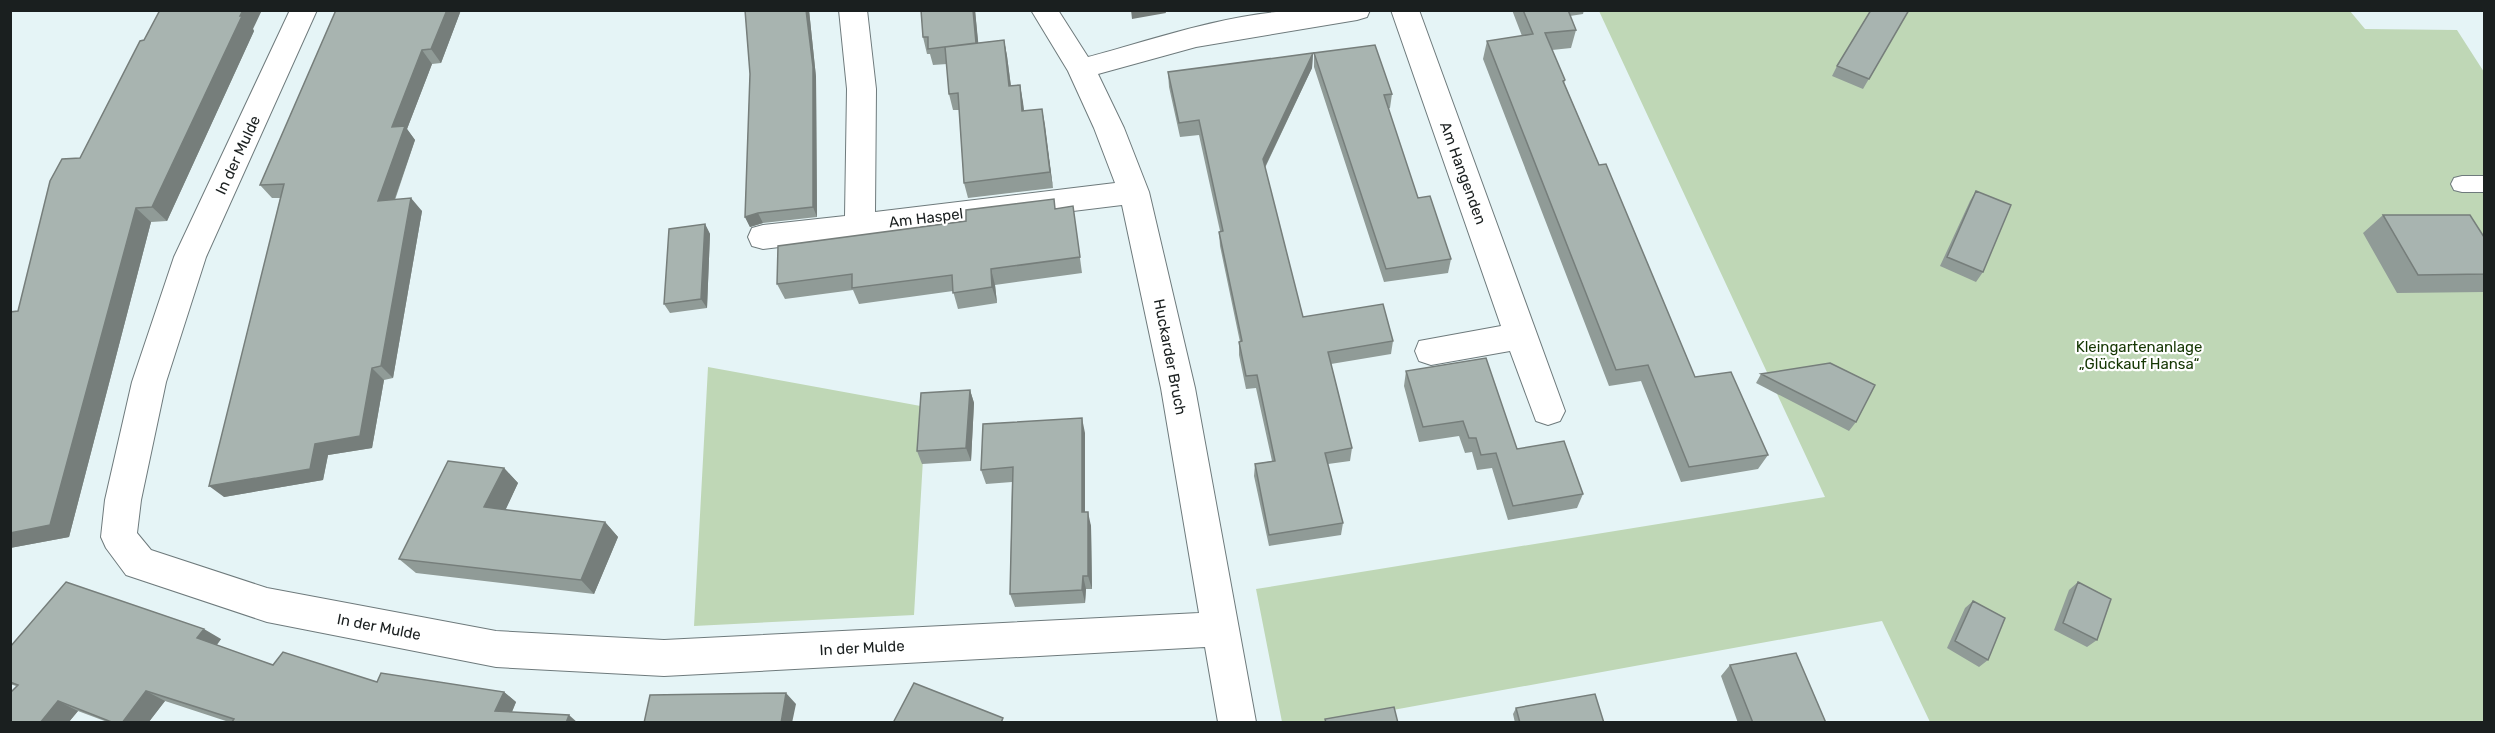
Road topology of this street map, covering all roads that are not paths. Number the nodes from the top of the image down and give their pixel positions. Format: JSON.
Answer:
{"nodes":[{"id":1,"x":304,"y":10,"type":"edge"},
{"id":2,"x":853,"y":10,"type":"edge"},
{"id":3,"x":1044,"y":10,"type":"edge"},
{"id":4,"x":1357,"y":10,"type":"edge"},
{"id":5,"x":1405,"y":10,"type":"edge"},
{"id":6,"x":1081,"y":69,"type":"junction"},
{"id":7,"x":2462,"y":184,"type":"dead end"},
{"id":8,"x":2484,"y":184,"type":"edge"},
{"id":9,"x":1134,"y":192,"type":"junction"},
{"id":10,"x":860,"y":226,"type":"junction"},
{"id":11,"x":763,"y":237,"type":"dead end"},
{"id":12,"x":1521,"y":336,"type":"junction"},
{"id":13,"x":1431,"y":351,"type":"dead end"},
{"id":14,"x":1548,"y":411,"type":"dead end"},
{"id":15,"x":1219,"y":629,"type":"junction"},
{"id":16,"x":1237,"y":723,"type":"edge"}],
"edges":[{"from":1,"to":15,"type":"street","name":"In der Mulde"},
{"from":2,"to":10,"type":"street"},
{"from":3,"to":6,"type":"street","name":"Huckarder Bruch"},
{"from":4,"to":6,"type":"street"},
{"from":5,"to":12,"type":"street","name":"Am Hangenden"},
{"from":6,"to":9,"type":"street","name":"Huckarder Bruch"},
{"from":7,"to":8,"type":"lane"},
{"from":9,"to":10,"type":"street","name":"Am Haspel"},
{"from":9,"to":15,"type":"street","name":"Huckarder Bruch"},
{"from":10,"to":11,"type":"street","name":"Am Haspel"},
{"from":12,"to":13,"type":"street"},
{"from":12,"to":14,"type":"street","name":"Am Hangenden"},
{"from":15,"to":16,"type":"street","name":"Huckarder Bruch"}]}
